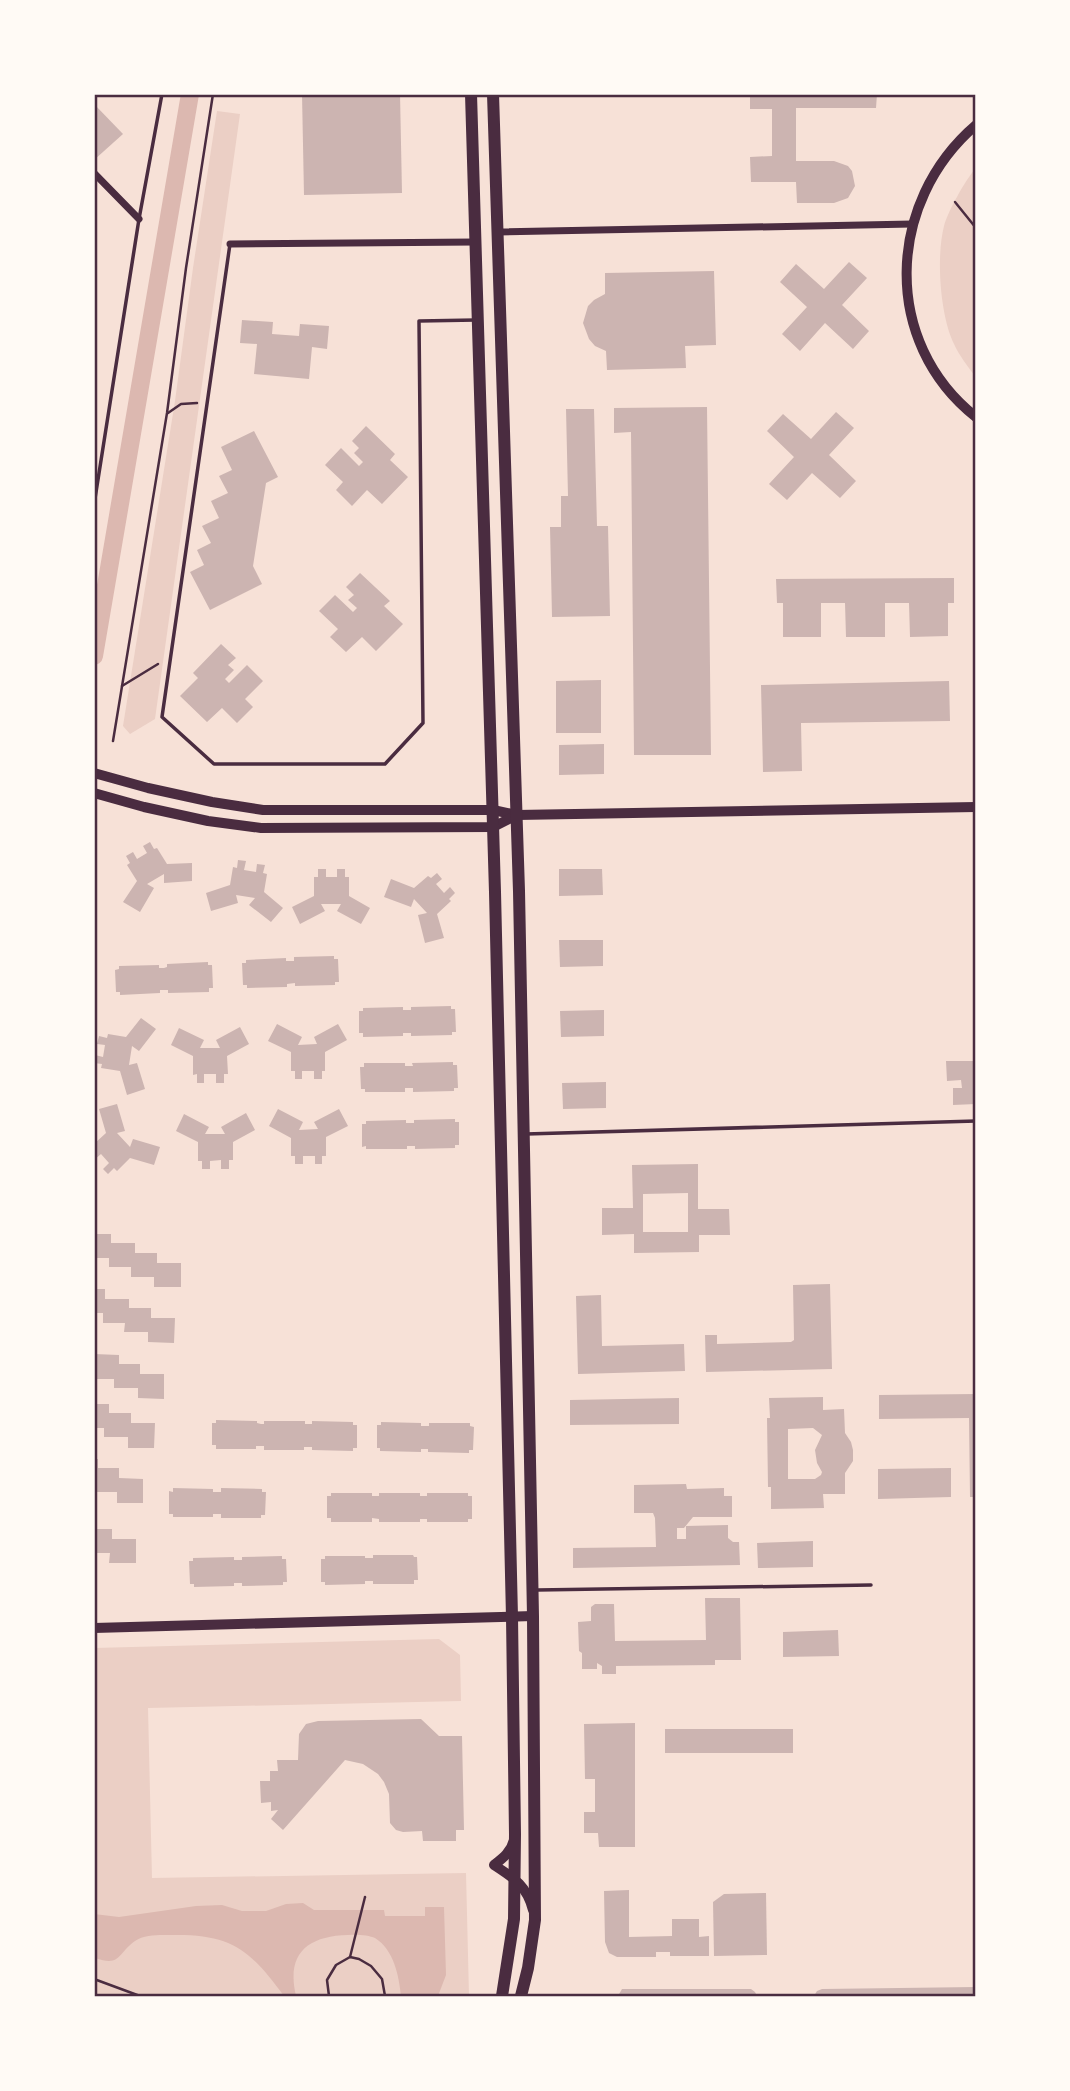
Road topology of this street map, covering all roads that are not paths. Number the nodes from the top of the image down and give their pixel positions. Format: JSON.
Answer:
{"nodes":[{"id":1,"x":162,"y":94,"type":"edge"},
{"id":2,"x":471,"y":94,"type":"edge"},
{"id":3,"x":493,"y":94,"type":"edge"},
{"id":4,"x":975,"y":125,"type":"edge"},
{"id":5,"x":94,"y":173,"type":"edge"},
{"id":6,"x":139,"y":219,"type":"junction"},
{"id":7,"x":912,"y":224,"type":"junction"},
{"id":8,"x":498,"y":232,"type":"junction"},
{"id":9,"x":475,"y":242,"type":"junction"},
{"id":10,"x":230,"y":244,"type":"joint"},
{"id":11,"x":478,"y":320,"type":"junction"},
{"id":12,"x":975,"y":417,"type":"edge"},
{"id":13,"x":94,"y":455,"type":"edge"},
{"id":14,"x":101,"y":462,"type":"junction"},
{"id":15,"x":96,"y":488,"type":"edge"},
{"id":16,"x":94,"y":505,"type":"edge"},
{"id":17,"x":97,"y":774,"type":"edge"},
{"id":18,"x":95,"y":793,"type":"edge"},
{"id":19,"x":975,"y":807,"type":"edge"},
{"id":20,"x":492,"y":810,"type":"junction"},
{"id":21,"x":517,"y":816,"type":"junction"},
{"id":22,"x":493,"y":827,"type":"junction"},
{"id":23,"x":975,"y":1121,"type":"edge"},
{"id":24,"x":524,"y":1134,"type":"junction"},
{"id":25,"x":871,"y":1585,"type":"dead end"},
{"id":26,"x":532,"y":1590,"type":"junction"},
{"id":27,"x":533,"y":1616,"type":"junction"},
{"id":28,"x":512,"y":1617,"type":"junction"},
{"id":29,"x":94,"y":1628,"type":"edge"},
{"id":30,"x":515,"y":1834,"type":"junction"},
{"id":31,"x":514,"y":1878,"type":"junction"},
{"id":32,"x":535,"y":1920,"type":"junction"},
{"id":33,"x":502,"y":1997,"type":"edge"},
{"id":34,"x":521,"y":1997,"type":"edge"}],
"edges":[{"from":1,"to":6,"type":"lane"},
{"from":2,"to":9,"type":"main road"},
{"from":3,"to":8,"type":"main road"},
{"from":4,"to":7,"type":"street"},
{"from":5,"to":6,"type":"street"},
{"from":6,"to":14,"type":"lane"},
{"from":7,"to":8,"type":"street"},
{"from":7,"to":12,"type":"street"},
{"from":8,"to":21,"type":"main road"},
{"from":9,"to":10,"type":"street"},
{"from":9,"to":11,"type":"main road"},
{"from":10,"to":11,"type":"lane"},
{"from":11,"to":20,"type":"main road"},
{"from":13,"to":14,"type":"lane"},
{"from":14,"to":15,"type":"lane"},
{"from":15,"to":16,"type":"lane"},
{"from":17,"to":20,"type":"main road"},
{"from":18,"to":22,"type":"main road"},
{"from":19,"to":21,"type":"main road"},
{"from":20,"to":21,"type":"main road"},
{"from":20,"to":22,"type":"main road"},
{"from":21,"to":22,"type":"main road"},
{"from":21,"to":24,"type":"main road"},
{"from":22,"to":28,"type":"main road"},
{"from":23,"to":24,"type":"lane"},
{"from":24,"to":26,"type":"main road"},
{"from":25,"to":26,"type":"lane"},
{"from":26,"to":27,"type":"main road"},
{"from":27,"to":28,"type":"street"},
{"from":27,"to":32,"type":"main road"},
{"from":28,"to":29,"type":"street"},
{"from":28,"to":30,"type":"main road"},
{"from":30,"to":31,"type":"main road"},
{"from":30,"to":31,"type":"main road"},
{"from":31,"to":32,"type":"main road"},
{"from":31,"to":33,"type":"main road"},
{"from":32,"to":34,"type":"main road"}]}
